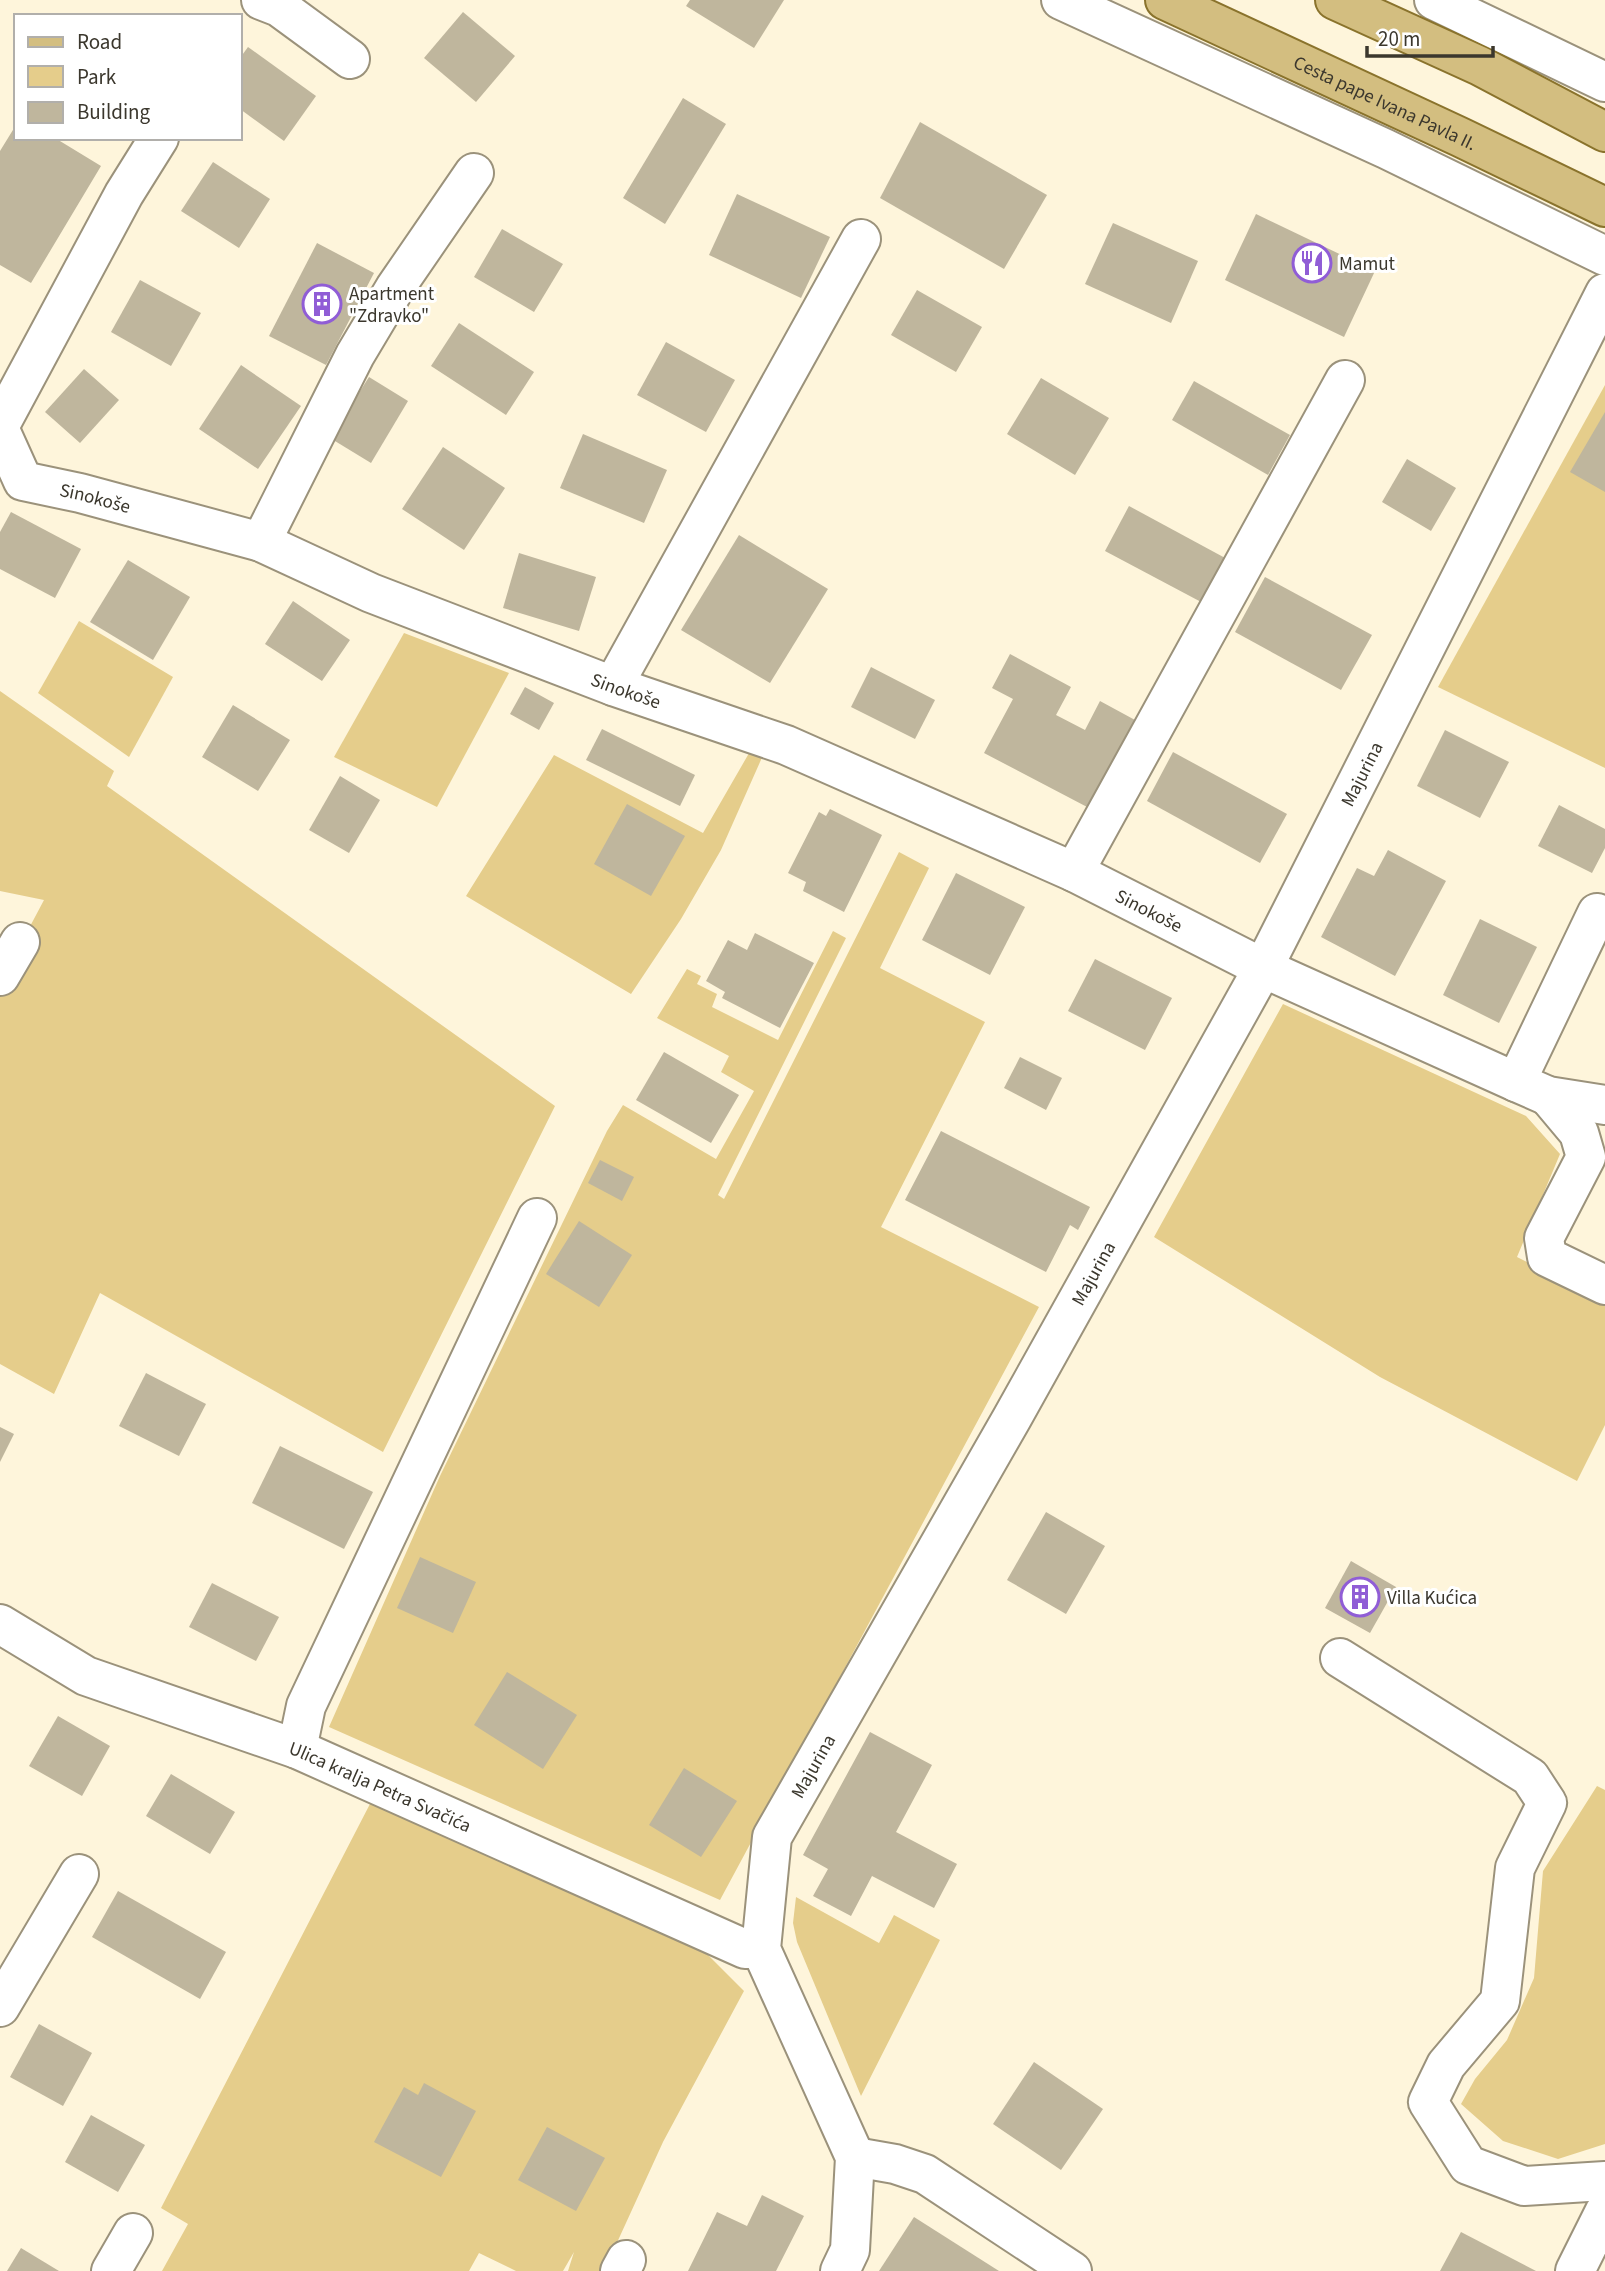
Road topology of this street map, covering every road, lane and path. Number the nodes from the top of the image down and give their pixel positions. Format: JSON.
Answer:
{"nodes":[{"id":1,"x":254,"y":0,"type":"edge"},
{"id":2,"x":261,"y":0,"type":"edge"},
{"id":3,"x":1061,"y":0,"type":"edge"},
{"id":4,"x":1166,"y":0,"type":"edge"},
{"id":5,"x":1335,"y":0,"type":"edge"},
{"id":6,"x":1434,"y":0,"type":"edge"},
{"id":7,"x":234,"y":14,"type":"edge"},
{"id":8,"x":350,"y":59,"type":"dead end"},
{"id":9,"x":1605,"y":82,"type":"edge"},
{"id":10,"x":1605,"y":132,"type":"edge"},
{"id":11,"x":158,"y":140,"type":"edge"},
{"id":12,"x":474,"y":173,"type":"dead end"},
{"id":13,"x":1605,"y":207,"type":"edge"},
{"id":14,"x":861,"y":239,"type":"dead end"},
{"id":15,"x":1605,"y":256,"type":"edge"},
{"id":16,"x":1605,"y":293,"type":"edge"},
{"id":17,"x":1345,"y":380,"type":"dead end"},
{"id":18,"x":3,"y":442,"type":"edge"},
{"id":19,"x":261,"y":542,"type":"junction"},
{"id":20,"x":613,"y":686,"type":"junction"},
{"id":21,"x":1074,"y":872,"type":"junction"},
{"id":22,"x":1597,"y":913,"type":"dead end"},
{"id":23,"x":19,"y":942,"type":"dead end"},
{"id":24,"x":1264,"y":968,"type":"junction"},
{"id":25,"x":0,"y":976,"type":"edge"},
{"id":26,"x":1532,"y":1089,"type":"junction"},
{"id":27,"x":1605,"y":1105,"type":"edge"},
{"id":28,"x":537,"y":1218,"type":"dead end"},
{"id":29,"x":1605,"y":1284,"type":"edge"},
{"id":30,"x":0,"y":1624,"type":"edge"},
{"id":31,"x":1340,"y":1658,"type":"dead end"},
{"id":32,"x":297,"y":1749,"type":"junction"},
{"id":33,"x":79,"y":1874,"type":"dead end"},
{"id":34,"x":761,"y":1949,"type":"junction"},
{"id":35,"x":0,"y":2007,"type":"edge"},
{"id":36,"x":855,"y":2157,"type":"junction"},
{"id":37,"x":1605,"y":2181,"type":"edge"},
{"id":38,"x":1605,"y":2211,"type":"edge"},
{"id":39,"x":133,"y":2233,"type":"dead end"},
{"id":40,"x":111,"y":2271,"type":"edge"},
{"id":41,"x":839,"y":2271,"type":"edge"},
{"id":42,"x":1073,"y":2271,"type":"edge"},
{"id":43,"x":1575,"y":2271,"type":"edge"}],
"edges":[{"from":1,"to":7,"type":"street"},
{"from":2,"to":8,"type":"street"},
{"from":3,"to":15,"type":"street"},
{"from":4,"to":13,"type":"main road","name":"Cesta pape Ivana Pavla II."},
{"from":5,"to":10,"type":"main road"},
{"from":6,"to":9,"type":"street"},
{"from":11,"to":18,"type":"street","name":"Sinokoše"},
{"from":12,"to":19,"type":"street"},
{"from":14,"to":20,"type":"street"},
{"from":16,"to":24,"type":"street","name":"Majurina"},
{"from":17,"to":21,"type":"street"},
{"from":18,"to":19,"type":"street","name":"Sinokoše"},
{"from":19,"to":20,"type":"street","name":"Sinokoše"},
{"from":20,"to":21,"type":"street","name":"Sinokoše"},
{"from":21,"to":24,"type":"street","name":"Sinokoše"},
{"from":22,"to":26,"type":"street"},
{"from":23,"to":25,"type":"street"},
{"from":24,"to":26,"type":"street","name":"Sinokoše"},
{"from":24,"to":34,"type":"street","name":"Majurina"},
{"from":26,"to":27,"type":"street"},
{"from":26,"to":29,"type":"street"},
{"from":28,"to":32,"type":"street"},
{"from":30,"to":32,"type":"street","name":"Ulica kralja Petra Svačića"},
{"from":31,"to":37,"type":"street"},
{"from":32,"to":34,"type":"street","name":"Ulica kralja Petra Svačića"},
{"from":33,"to":35,"type":"street"},
{"from":34,"to":36,"type":"street","name":"Majurina"},
{"from":36,"to":41,"type":"street","name":"Majurina"},
{"from":36,"to":42,"type":"street"},
{"from":38,"to":43,"type":"street"},
{"from":39,"to":40,"type":"street"}]}
